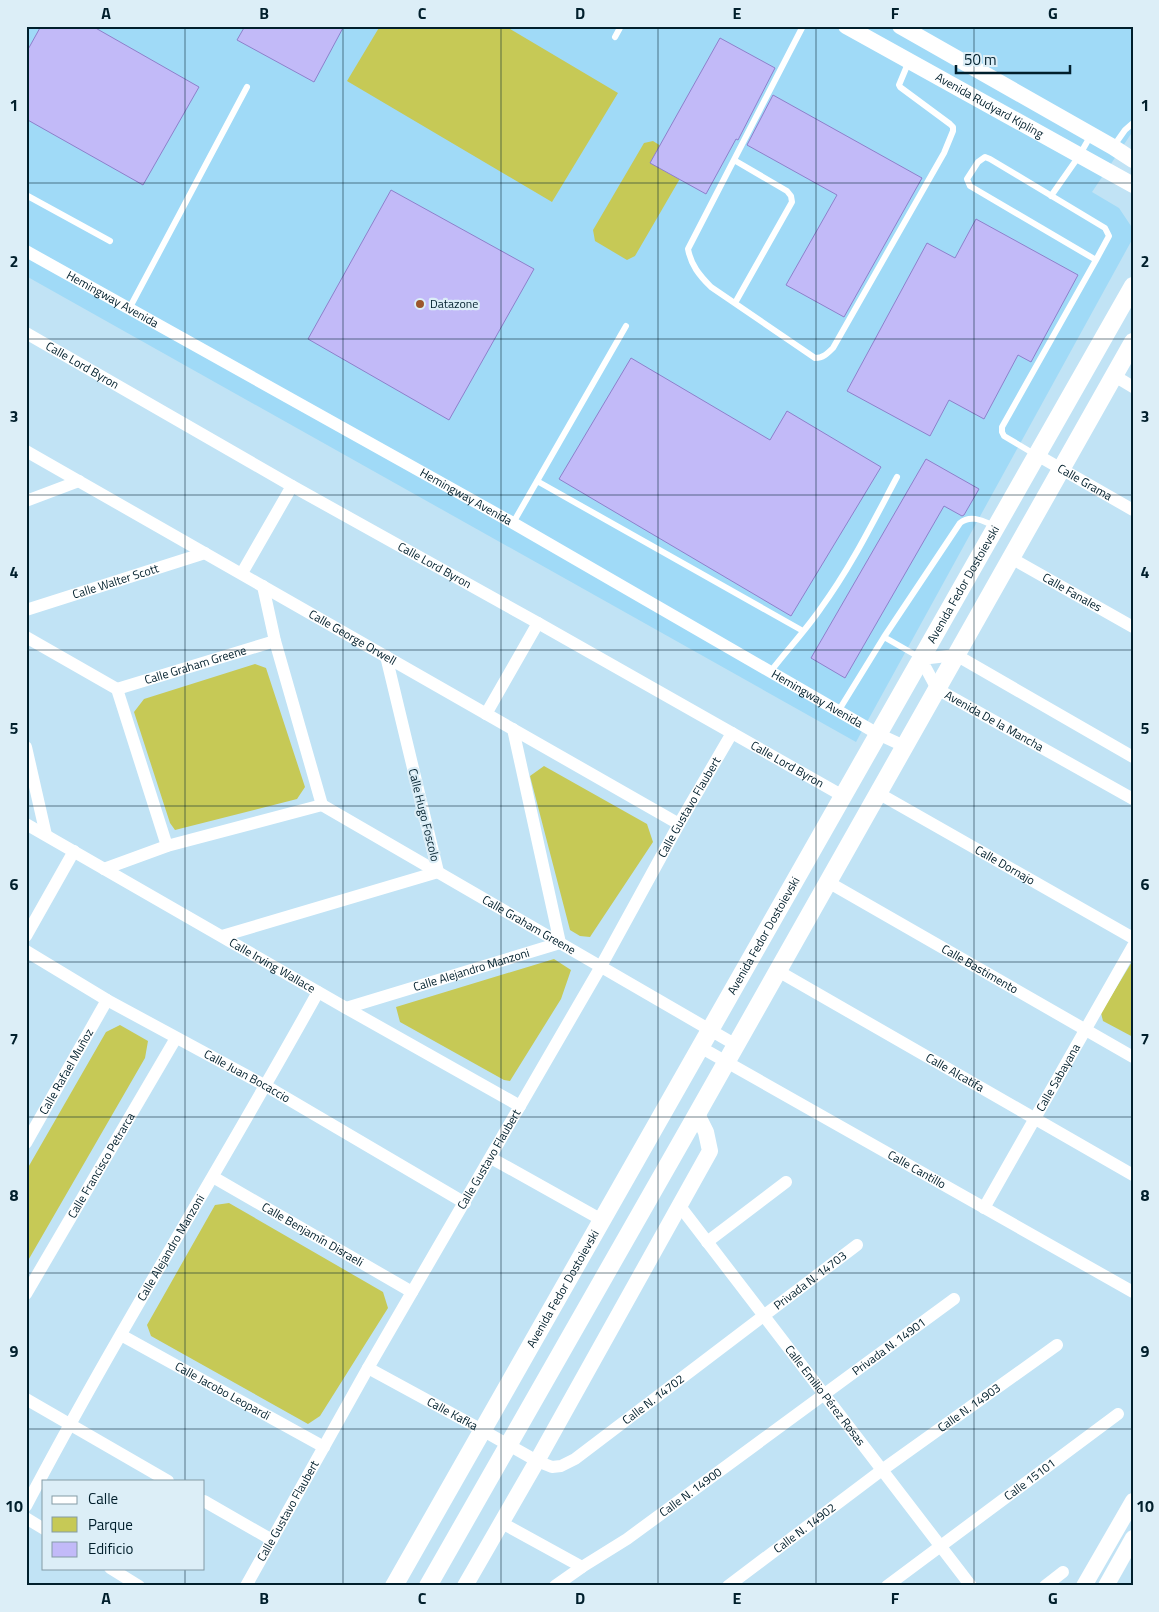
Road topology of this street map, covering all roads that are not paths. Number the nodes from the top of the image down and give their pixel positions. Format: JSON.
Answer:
{"nodes":[{"id":1,"x":621,"y":26,"type":"edge"},
{"id":2,"x":803,"y":26,"type":"edge"},
{"id":3,"x":846,"y":26,"type":"edge"},
{"id":4,"x":900,"y":26,"type":"edge"},
{"id":5,"x":615,"y":37,"type":"dead end"},
{"id":6,"x":909,"y":61,"type":"junction"},
{"id":7,"x":247,"y":87,"type":"dead end"},
{"id":8,"x":1133,"y":123,"type":"edge"},
{"id":9,"x":1091,"y":135,"type":"junction"},
{"id":10,"x":1113,"y":147,"type":"junction"},
{"id":11,"x":1079,"y":156,"type":"junction"},
{"id":12,"x":734,"y":160,"type":"junction"},
{"id":13,"x":1133,"y":160,"type":"edge"},
{"id":14,"x":1133,"y":185,"type":"edge"},
{"id":15,"x":26,"y":195,"type":"edge"},
{"id":16,"x":1051,"y":196,"type":"junction"},
{"id":17,"x":110,"y":241,"type":"dead end"},
{"id":18,"x":26,"y":251,"type":"edge"},
{"id":19,"x":1096,"y":260,"type":"junction"},
{"id":20,"x":1133,"y":286,"type":"edge"},
{"id":21,"x":735,"y":303,"type":"junction"},
{"id":22,"x":130,"y":309,"type":"junction"},
{"id":23,"x":626,"y":326,"type":"dead end"},
{"id":24,"x":26,"y":333,"type":"edge"},
{"id":25,"x":1133,"y":342,"type":"edge"},
{"id":26,"x":1113,"y":376,"type":"junction"},
{"id":27,"x":1133,"y":387,"type":"edge"},
{"id":28,"x":26,"y":451,"type":"edge"},
{"id":29,"x":1036,"y":455,"type":"junction"},
{"id":30,"x":1061,"y":469,"type":"junction"},
{"id":31,"x":897,"y":478,"type":"dead end"},
{"id":32,"x":79,"y":481,"type":"junction"},
{"id":33,"x":537,"y":481,"type":"junction"},
{"id":34,"x":292,"y":486,"type":"junction"},
{"id":35,"x":26,"y":501,"type":"edge"},
{"id":36,"x":1133,"y":510,"type":"edge"},
{"id":37,"x":513,"y":523,"type":"junction"},
{"id":38,"x":996,"y":526,"type":"junction"},
{"id":39,"x":206,"y":553,"type":"junction"},
{"id":40,"x":1011,"y":558,"type":"junction"},
{"id":41,"x":242,"y":574,"type":"junction"},
{"id":42,"x":263,"y":586,"type":"junction"},
{"id":43,"x":26,"y":610,"type":"edge"},
{"id":44,"x":538,"y":622,"type":"junction"},
{"id":45,"x":1133,"y":627,"type":"edge"},
{"id":46,"x":802,"y":631,"type":"junction"},
{"id":47,"x":26,"y":637,"type":"edge"},
{"id":48,"x":884,"y":637,"type":"junction"},
{"id":49,"x":275,"y":641,"type":"junction"},
{"id":50,"x":956,"y":655,"type":"junction"},
{"id":51,"x":386,"y":656,"type":"junction"},
{"id":52,"x":921,"y":658,"type":"junction"},
{"id":53,"x":771,"y":671,"type":"junction"},
{"id":54,"x":117,"y":689,"type":"junction"},
{"id":55,"x":937,"y":689,"type":"junction"},
{"id":56,"x":839,"y":710,"type":"junction"},
{"id":57,"x":486,"y":714,"type":"junction"},
{"id":58,"x":513,"y":729,"type":"junction"},
{"id":59,"x":732,"y":733,"type":"junction"},
{"id":60,"x":878,"y":734,"type":"junction"},
{"id":61,"x":904,"y":746,"type":"junction"},
{"id":62,"x":26,"y":748,"type":"edge"},
{"id":63,"x":1133,"y":757,"type":"edge"},
{"id":64,"x":878,"y":792,"type":"junction"},
{"id":65,"x":843,"y":796,"type":"junction"},
{"id":66,"x":1133,"y":799,"type":"edge"},
{"id":67,"x":322,"y":805,"type":"junction"},
{"id":68,"x":26,"y":824,"type":"edge"},
{"id":69,"x":680,"y":824,"type":"junction"},
{"id":70,"x":46,"y":835,"type":"junction"},
{"id":71,"x":167,"y":846,"type":"junction"},
{"id":72,"x":74,"y":851,"type":"junction"},
{"id":73,"x":104,"y":868,"type":"junction"},
{"id":74,"x":438,"y":872,"type":"junction"},
{"id":75,"x":828,"y":882,"type":"junction"},
{"id":76,"x":26,"y":936,"type":"edge"},
{"id":77,"x":222,"y":936,"type":"junction"},
{"id":78,"x":1133,"y":938,"type":"edge"},
{"id":79,"x":560,"y":943,"type":"junction"},
{"id":80,"x":1133,"y":946,"type":"edge"},
{"id":81,"x":26,"y":951,"type":"edge"},
{"id":82,"x":600,"y":968,"type":"junction"},
{"id":83,"x":778,"y":971,"type":"junction"},
{"id":84,"x":318,"y":992,"type":"junction"},
{"id":85,"x":107,"y":1000,"type":"junction"},
{"id":86,"x":346,"y":1008,"type":"junction"},
{"id":87,"x":710,"y":1030,"type":"junction"},
{"id":88,"x":1085,"y":1030,"type":"junction"},
{"id":89,"x":176,"y":1038,"type":"junction"},
{"id":90,"x":736,"y":1045,"type":"junction"},
{"id":91,"x":700,"y":1048,"type":"junction"},
{"id":92,"x":1133,"y":1057,"type":"edge"},
{"id":93,"x":726,"y":1062,"type":"junction"},
{"id":94,"x":266,"y":1086,"type":"junction"},
{"id":95,"x":520,"y":1106,"type":"junction"},
{"id":96,"x":697,"y":1114,"type":"junction"},
{"id":97,"x":1035,"y":1118,"type":"junction"},
{"id":98,"x":26,"y":1143,"type":"edge"},
{"id":99,"x":490,"y":1158,"type":"junction"},
{"id":100,"x":1133,"y":1174,"type":"edge"},
{"id":101,"x":214,"y":1177,"type":"junction"},
{"id":102,"x":786,"y":1182,"type":"dead end"},
{"id":103,"x":465,"y":1203,"type":"junction"},
{"id":104,"x":679,"y":1205,"type":"junction"},
{"id":105,"x":984,"y":1208,"type":"junction"},
{"id":106,"x":602,"y":1220,"type":"junction"},
{"id":107,"x":707,"y":1242,"type":"junction"},
{"id":108,"x":857,"y":1245,"type":"dead end"},
{"id":109,"x":412,"y":1292,"type":"junction"},
{"id":110,"x":1133,"y":1292,"type":"edge"},
{"id":111,"x":26,"y":1294,"type":"edge"},
{"id":112,"x":954,"y":1298,"type":"dead end"},
{"id":113,"x":764,"y":1316,"type":"junction"},
{"id":114,"x":121,"y":1335,"type":"junction"},
{"id":115,"x":1057,"y":1345,"type":"dead end"},
{"id":116,"x":368,"y":1368,"type":"junction"},
{"id":117,"x":824,"y":1394,"type":"junction"},
{"id":118,"x":26,"y":1399,"type":"edge"},
{"id":119,"x":1118,"y":1414,"type":"dead end"},
{"id":120,"x":69,"y":1424,"type":"junction"},
{"id":121,"x":482,"y":1430,"type":"junction"},
{"id":122,"x":509,"y":1444,"type":"junction"},
{"id":123,"x":324,"y":1447,"type":"junction"},
{"id":124,"x":537,"y":1461,"type":"junction"},
{"id":125,"x":882,"y":1470,"type":"junction"},
{"id":126,"x":166,"y":1480,"type":"edge"},
{"id":127,"x":1133,"y":1501,"type":"edge"},
{"id":128,"x":205,"y":1502,"type":"edge"},
{"id":129,"x":26,"y":1506,"type":"edge"},
{"id":130,"x":26,"y":1518,"type":"edge"},
{"id":131,"x":502,"y":1523,"type":"junction"},
{"id":132,"x":1128,"y":1525,"type":"edge"},
{"id":133,"x":42,"y":1528,"type":"edge"},
{"id":134,"x":1133,"y":1538,"type":"edge"},
{"id":135,"x":272,"y":1540,"type":"junction"},
{"id":136,"x":941,"y":1546,"type":"junction"},
{"id":137,"x":582,"y":1567,"type":"junction"},
{"id":138,"x":113,"y":1570,"type":"edge"},
{"id":139,"x":1063,"y":1572,"type":"dead end"},
{"id":140,"x":249,"y":1585,"type":"edge"},
{"id":141,"x":139,"y":1586,"type":"edge"},
{"id":142,"x":394,"y":1586,"type":"edge"},
{"id":143,"x":428,"y":1586,"type":"edge"},
{"id":144,"x":465,"y":1586,"type":"edge"},
{"id":145,"x":555,"y":1586,"type":"edge"},
{"id":146,"x":728,"y":1586,"type":"edge"},
{"id":147,"x":887,"y":1586,"type":"edge"},
{"id":148,"x":971,"y":1586,"type":"edge"},
{"id":149,"x":1045,"y":1586,"type":"edge"},
{"id":150,"x":1084,"y":1586,"type":"edge"},
{"id":151,"x":1106,"y":1586,"type":"edge"}],
"edges":[{"from":1,"to":5,"type":"lane"},
{"from":2,"to":12,"type":"lane"},
{"from":3,"to":6,"type":"street","name":"Avenida Rudyard Kipling"},
{"from":4,"to":9,"type":"street","name":"Avenida Rudyard Kipling"},
{"from":6,"to":11,"type":"street","name":"Avenida Rudyard Kipling"},
{"from":6,"to":21,"type":"lane"},
{"from":7,"to":22,"type":"lane"},
{"from":8,"to":10,"type":"lane"},
{"from":9,"to":10,"type":"street","name":"Avenida Rudyard Kipling"},
{"from":9,"to":11,"type":"lane"},
{"from":10,"to":13,"type":"street","name":"Avenida Rudyard Kipling"},
{"from":11,"to":14,"type":"street","name":"Avenida Rudyard Kipling"},
{"from":11,"to":16,"type":"lane"},
{"from":12,"to":21,"type":"lane"},
{"from":12,"to":21,"type":"lane"},
{"from":15,"to":17,"type":"lane"},
{"from":16,"to":19,"type":"lane"},
{"from":16,"to":19,"type":"lane"},
{"from":18,"to":22,"type":"street","name":"Hemingway Avenida"},
{"from":19,"to":29,"type":"lane"},
{"from":20,"to":29,"type":"main road","name":"Avenida Fedor Dostoievski"},
{"from":22,"to":37,"type":"street","name":"Hemingway Avenida"},
{"from":23,"to":33,"type":"lane"},
{"from":24,"to":34,"type":"street","name":"Calle Lord Byron"},
{"from":25,"to":26,"type":"main road"},
{"from":26,"to":27,"type":"street"},
{"from":26,"to":30,"type":"main road"},
{"from":28,"to":32,"type":"street","name":"Calle George Orwell"},
{"from":29,"to":30,"type":"street","name":"Calle Grama"},
{"from":29,"to":38,"type":"main road","name":"Avenida Fedor Dostoievski"},
{"from":30,"to":36,"type":"street","name":"Calle Grama"},
{"from":30,"to":40,"type":"main road"},
{"from":31,"to":46,"type":"lane"},
{"from":32,"to":35,"type":"street"},
{"from":32,"to":39,"type":"street","name":"Calle George Orwell"},
{"from":33,"to":37,"type":"lane"},
{"from":33,"to":46,"type":"lane"},
{"from":34,"to":41,"type":"street"},
{"from":34,"to":44,"type":"street","name":"Calle Lord Byron"},
{"from":37,"to":53,"type":"street","name":"Hemingway Avenida"},
{"from":38,"to":48,"type":"lane"},
{"from":38,"to":52,"type":"main road","name":"Avenida Fedor Dostoievski"},
{"from":39,"to":41,"type":"street","name":"Calle George Orwell"},
{"from":39,"to":43,"type":"street","name":"Calle Walter Scott"},
{"from":40,"to":45,"type":"street","name":"Calle Fanales"},
{"from":40,"to":50,"type":"main road"},
{"from":41,"to":42,"type":"street","name":"Calle George Orwell"},
{"from":42,"to":49,"type":"street"},
{"from":42,"to":51,"type":"street","name":"Calle George Orwell"},
{"from":44,"to":57,"type":"street"},
{"from":44,"to":59,"type":"street","name":"Calle Lord Byron"},
{"from":46,"to":53,"type":"lane"},
{"from":47,"to":54,"type":"street"},
{"from":48,"to":52,"type":"lane"},
{"from":48,"to":56,"type":"lane"},
{"from":49,"to":54,"type":"street","name":"Calle Graham Greene"},
{"from":49,"to":67,"type":"street"},
{"from":50,"to":52,"type":"street"},
{"from":50,"to":55,"type":"main road"},
{"from":50,"to":63,"type":"street"},
{"from":51,"to":57,"type":"street","name":"Calle George Orwell"},
{"from":51,"to":74,"type":"street","name":"Calle Hugo Foscolo"},
{"from":52,"to":55,"type":"street","name":"Avenida De la Mancha"},
{"from":52,"to":60,"type":"main road","name":"Avenida Fedor Dostoievski"},
{"from":53,"to":56,"type":"street","name":"Hemingway Avenida"},
{"from":54,"to":71,"type":"street"},
{"from":55,"to":61,"type":"main road"},
{"from":55,"to":66,"type":"street","name":"Avenida De la Mancha"},
{"from":56,"to":60,"type":"street","name":"Hemingway Avenida"},
{"from":57,"to":58,"type":"street","name":"Calle George Orwell"},
{"from":58,"to":69,"type":"street","name":"Calle George Orwell"},
{"from":58,"to":79,"type":"street"},
{"from":59,"to":65,"type":"street","name":"Calle Lord Byron"},
{"from":59,"to":69,"type":"street","name":"Calle Gustavo Flaubert"},
{"from":60,"to":61,"type":"street","name":"Hemingway Avenida"},
{"from":60,"to":65,"type":"main road","name":"Avenida Fedor Dostoievski"},
{"from":61,"to":64,"type":"main road"},
{"from":62,"to":70,"type":"street"},
{"from":64,"to":75,"type":"main road"},
{"from":64,"to":78,"type":"street","name":"Calle Dornajo"},
{"from":65,"to":87,"type":"main road","name":"Avenida Fedor Dostoievski"},
{"from":67,"to":71,"type":"street"},
{"from":67,"to":74,"type":"street","name":"Calle Graham Greene"},
{"from":68,"to":70,"type":"street","name":"Calle Irving Wallace"},
{"from":69,"to":82,"type":"street","name":"Calle Gustavo Flaubert"},
{"from":70,"to":72,"type":"street","name":"Calle Irving Wallace"},
{"from":71,"to":73,"type":"street"},
{"from":72,"to":73,"type":"street","name":"Calle Irving Wallace"},
{"from":72,"to":76,"type":"street"},
{"from":73,"to":77,"type":"street","name":"Calle Irving Wallace"},
{"from":74,"to":77,"type":"street","name":"Calle Hugo Foscolo"},
{"from":74,"to":79,"type":"street","name":"Calle Graham Greene"},
{"from":75,"to":83,"type":"main road"},
{"from":75,"to":88,"type":"street","name":"Calle Bastimento"},
{"from":77,"to":84,"type":"street","name":"Calle Irving Wallace"},
{"from":79,"to":82,"type":"street","name":"Calle Graham Greene"},
{"from":79,"to":86,"type":"street","name":"Calle Alejandro Manzoni"},
{"from":80,"to":88,"type":"street","name":"Calle Sabayana"},
{"from":81,"to":85,"type":"street","name":"Calle Juan Bocaccio"},
{"from":82,"to":87,"type":"street","name":"Calle Graham Greene"},
{"from":82,"to":95,"type":"street","name":"Calle Gustavo Flaubert"},
{"from":83,"to":90,"type":"main road"},
{"from":83,"to":97,"type":"street","name":"Calle Alcatifa"},
{"from":84,"to":86,"type":"street","name":"Calle Irving Wallace"},
{"from":84,"to":94,"type":"street","name":"Calle Alejandro Manzoni"},
{"from":85,"to":89,"type":"street","name":"Calle Juan Bocaccio"},
{"from":85,"to":98,"type":"street","name":"Calle Rafael Muñoz"},
{"from":86,"to":95,"type":"street","name":"Calle Irving Wallace"},
{"from":87,"to":90,"type":"street","name":"Calle Graham Greene"},
{"from":87,"to":91,"type":"main road","name":"Avenida Fedor Dostoievski"},
{"from":88,"to":92,"type":"street","name":"Calle Bastimento"},
{"from":88,"to":97,"type":"street","name":"Calle Sabayana"},
{"from":89,"to":94,"type":"street","name":"Calle Juan Bocaccio"},
{"from":89,"to":111,"type":"street","name":"Calle Francisco Petrarca"},
{"from":90,"to":93,"type":"main road"},
{"from":91,"to":93,"type":"street","name":"Calle Cantillo"},
{"from":91,"to":106,"type":"main road","name":"Avenida Fedor Dostoievski"},
{"from":93,"to":96,"type":"main road"},
{"from":93,"to":105,"type":"street","name":"Calle Cantillo"},
{"from":94,"to":101,"type":"street","name":"Calle Alejandro Manzoni"},
{"from":94,"to":103,"type":"street","name":"Calle Juan Bocaccio"},
{"from":95,"to":99,"type":"street","name":"Calle Gustavo Flaubert"},
{"from":96,"to":104,"type":"street"},
{"from":96,"to":122,"type":"main road"},
{"from":97,"to":100,"type":"street","name":"Calle Alcatifa"},
{"from":97,"to":105,"type":"street","name":"Calle Sabayana"},
{"from":99,"to":103,"type":"street","name":"Calle Gustavo Flaubert"},
{"from":99,"to":106,"type":"street"},
{"from":101,"to":109,"type":"street","name":"Calle Benjamín Disraeli"},
{"from":101,"to":114,"type":"street","name":"Calle Alejandro Manzoni"},
{"from":102,"to":107,"type":"street"},
{"from":103,"to":109,"type":"street","name":"Calle Gustavo Flaubert"},
{"from":104,"to":107,"type":"street","name":"Calle Emilio Pérez Rosas"},
{"from":104,"to":124,"type":"street"},
{"from":105,"to":110,"type":"street","name":"Calle Cantillo"},
{"from":106,"to":121,"type":"main road","name":"Avenida Fedor Dostoievski"},
{"from":107,"to":113,"type":"street","name":"Calle Emilio Pérez Rosas"},
{"from":108,"to":113,"type":"street","name":"Privada N. 14703"},
{"from":109,"to":116,"type":"street","name":"Calle Gustavo Flaubert"},
{"from":112,"to":117,"type":"street","name":"Privada N. 14901"},
{"from":113,"to":117,"type":"street","name":"Calle Emilio Pérez Rosas"},
{"from":113,"to":124,"type":"street","name":"Calle N. 14702"},
{"from":114,"to":120,"type":"street","name":"Calle Alejandro Manzoni"},
{"from":114,"to":123,"type":"street","name":"Calle Jacobo Leopardi"},
{"from":115,"to":125,"type":"street","name":"Calle N. 14903"},
{"from":116,"to":121,"type":"street","name":"Calle Kafka"},
{"from":116,"to":123,"type":"street","name":"Calle Gustavo Flaubert"},
{"from":117,"to":125,"type":"street","name":"Calle Emilio Pérez Rosas"},
{"from":117,"to":137,"type":"street","name":"Calle N. 14900"},
{"from":118,"to":120,"type":"street"},
{"from":119,"to":136,"type":"street","name":"Calle 15101"},
{"from":120,"to":126,"type":"street"},
{"from":120,"to":129,"type":"street","name":"Calle Alejandro Manzoni"},
{"from":121,"to":122,"type":"street","name":"Calle Kafka"},
{"from":121,"to":142,"type":"main road","name":"Avenida Fedor Dostoievski"},
{"from":122,"to":124,"type":"street","name":"Calle Kafka"},
{"from":122,"to":143,"type":"main road"},
{"from":123,"to":135,"type":"street","name":"Calle Gustavo Flaubert"},
{"from":124,"to":131,"type":"street"},
{"from":125,"to":136,"type":"street","name":"Calle Emilio Pérez Rosas"},
{"from":125,"to":146,"type":"street","name":"Calle N. 14902"},
{"from":127,"to":132,"type":"street"},
{"from":128,"to":135,"type":"street"},
{"from":130,"to":133,"type":"street"},
{"from":131,"to":137,"type":"street"},
{"from":131,"to":144,"type":"street"},
{"from":132,"to":150,"type":"street"},
{"from":134,"to":151,"type":"street"},
{"from":135,"to":140,"type":"street","name":"Calle Gustavo Flaubert"},
{"from":136,"to":147,"type":"street","name":"Calle 15101"},
{"from":136,"to":148,"type":"street","name":"Calle Emilio Pérez Rosas"},
{"from":137,"to":145,"type":"street","name":"Calle N. 14900"},
{"from":138,"to":141,"type":"street"},
{"from":139,"to":149,"type":"street"}]}
